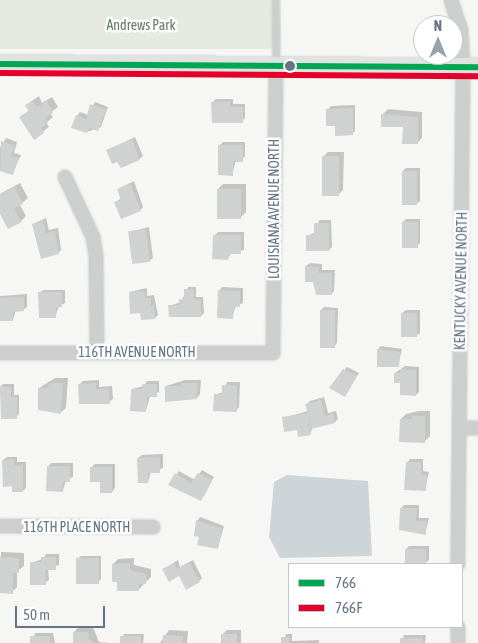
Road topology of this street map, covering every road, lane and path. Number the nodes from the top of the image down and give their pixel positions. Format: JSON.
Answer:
{"nodes":[{"id":1,"x":274,"y":0,"type":"edge"},
{"id":2,"x":451,"y":0,"type":"edge"},
{"id":3,"x":0,"y":64,"type":"edge"},
{"id":4,"x":276,"y":66,"type":"junction"},
{"id":5,"x":470,"y":67,"type":"edge"},
{"id":6,"x":65,"y":177,"type":"dead end"},
{"id":7,"x":97,"y":352,"type":"junction"},
{"id":8,"x":0,"y":353,"type":"edge"},
{"id":9,"x":273,"y":353,"type":"joint"},
{"id":10,"x":459,"y":428,"type":"junction"},
{"id":11,"x":478,"y":428,"type":"edge"},
{"id":12,"x":0,"y":526,"type":"edge"},
{"id":13,"x":153,"y":527,"type":"dead end"},
{"id":14,"x":458,"y":563,"type":"edge"},
{"id":15,"x":458,"y":628,"type":"edge"},
{"id":16,"x":458,"y":643,"type":"edge"}],
"edges":[{"from":1,"to":4,"type":"lane"},
{"from":2,"to":5,"type":"street","name":"KENTUCKY AVENUE NORTH"},
{"from":3,"to":4,"type":"street"},
{"from":4,"to":5,"type":"street"},
{"from":4,"to":9,"type":"street","name":"LOUISIANA AVENUE NORTH"},
{"from":5,"to":10,"type":"street","name":"KENTUCKY AVENUE NORTH"},
{"from":6,"to":7,"type":"street"},
{"from":7,"to":8,"type":"street","name":"116TH AVENUE NORTH"},
{"from":7,"to":9,"type":"street","name":"116TH AVENUE NORTH"},
{"from":10,"to":11,"type":"street"},
{"from":10,"to":14,"type":"street","name":"KENTUCKY AVENUE NORTH"},
{"from":12,"to":13,"type":"street","name":"116TH PLACE NORTH"},
{"from":15,"to":16,"type":"street"}]}
